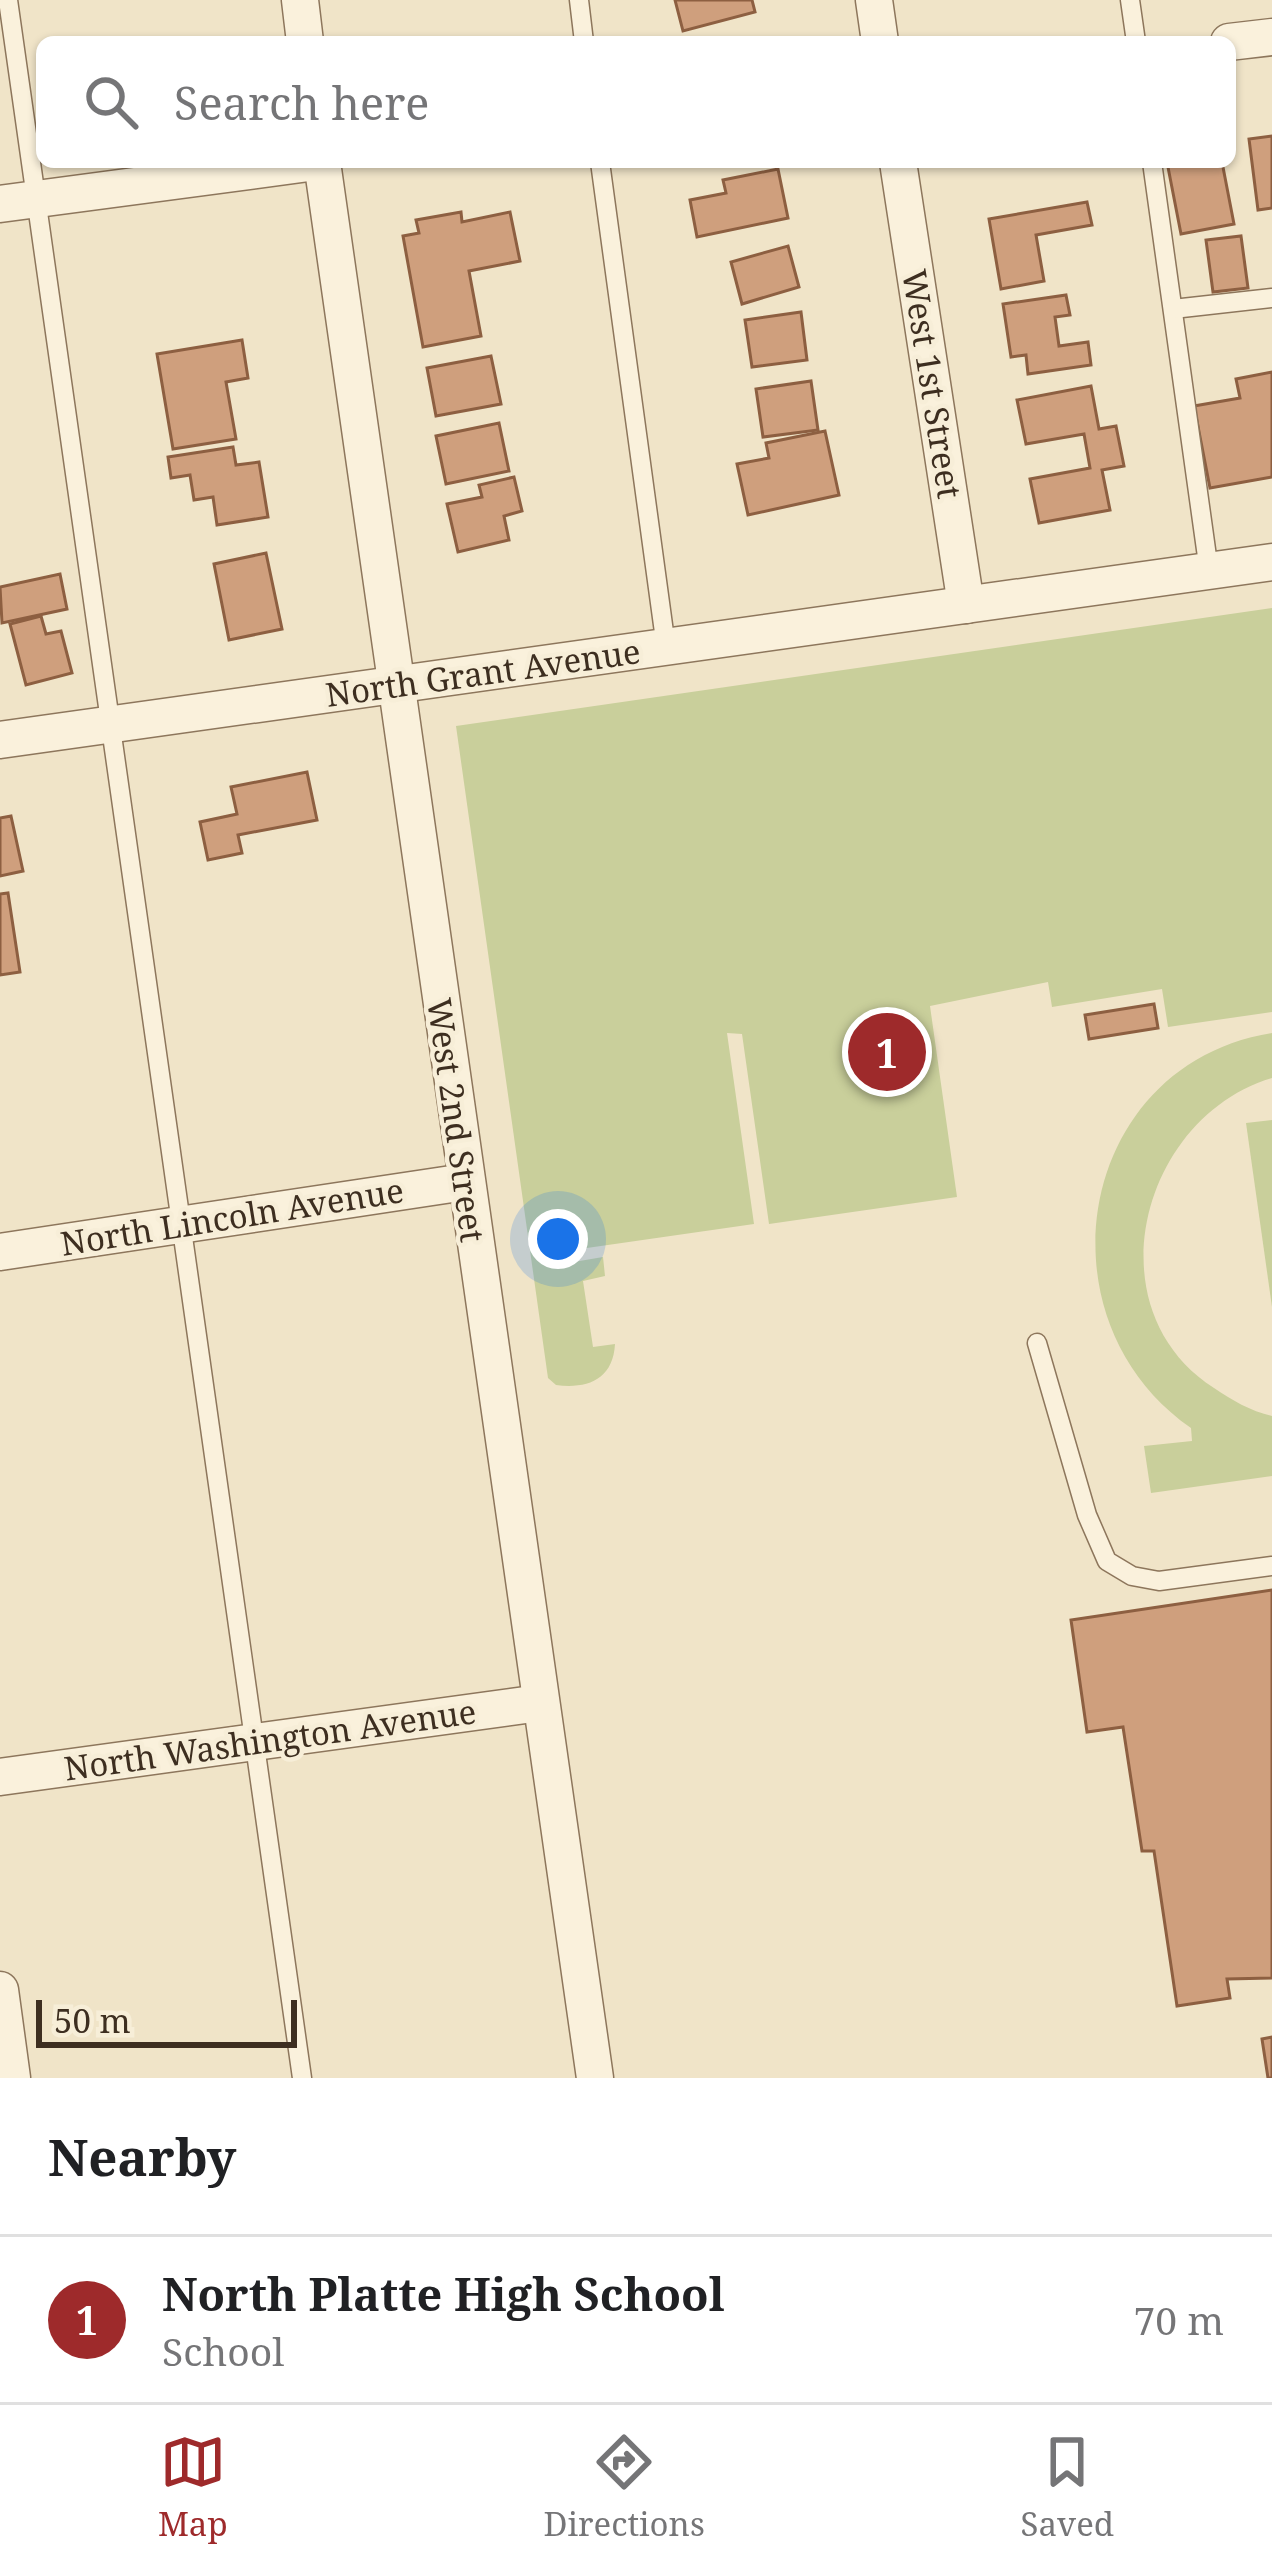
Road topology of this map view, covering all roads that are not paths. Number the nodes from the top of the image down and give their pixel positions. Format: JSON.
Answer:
{"nodes":[{"id":1,"x":8,"y":0,"type":"edge"},
{"id":2,"x":300,"y":0,"type":"edge"},
{"id":3,"x":578,"y":0,"type":"edge"},
{"id":4,"x":874,"y":0,"type":"edge"},
{"id":5,"x":1130,"y":0,"type":"edge"},
{"id":6,"x":304,"y":36,"type":"edge"},
{"id":7,"x":583,"y":36,"type":"edge"},
{"id":8,"x":879,"y":36,"type":"edge"},
{"id":9,"x":1135,"y":36,"type":"edge"},
{"id":10,"x":1272,"y":37,"type":"edge"},
{"id":11,"x":1236,"y":41,"type":"edge"},
{"id":12,"x":273,"y":168,"type":"edge"},
{"id":13,"x":320,"y":168,"type":"edge"},
{"id":14,"x":601,"y":168,"type":"edge"},
{"id":15,"x":899,"y":168,"type":"edge"},
{"id":16,"x":1153,"y":168,"type":"edge"},
{"id":17,"x":18,"y":201,"type":"edge"},
{"id":18,"x":1272,"y":298,"type":"edge"},
{"id":19,"x":1173,"y":309,"type":"junction"},
{"id":20,"x":1272,"y":562,"type":"edge"},
{"id":21,"x":1209,"y":571,"type":"junction"},
{"id":22,"x":966,"y":605,"type":"junction"},
{"id":23,"x":665,"y":647,"type":"junction"},
{"id":24,"x":394,"y":685,"type":"junction"},
{"id":25,"x":109,"y":725,"type":"junction"},
{"id":26,"x":0,"y":740,"type":"edge"},
{"id":27,"x":465,"y":1182,"type":"junction"},
{"id":28,"x":178,"y":1226,"type":"junction"},
{"id":29,"x":0,"y":1252,"type":"edge"},
{"id":30,"x":1037,"y":1343,"type":"dead end"},
{"id":31,"x":1272,"y":1566,"type":"edge"},
{"id":32,"x":540,"y":1703,"type":"junction"},
{"id":33,"x":254,"y":1742,"type":"junction"},
{"id":34,"x":0,"y":1777,"type":"edge"},
{"id":35,"x":0,"y":1990,"type":"edge"},
{"id":36,"x":12,"y":2078,"type":"edge"},
{"id":37,"x":302,"y":2078,"type":"edge"},
{"id":38,"x":595,"y":2078,"type":"edge"}],
"edges":[{"from":1,"to":17,"type":"lane"},
{"from":2,"to":6,"type":"street"},
{"from":3,"to":7,"type":"lane"},
{"from":4,"to":8,"type":"street"},
{"from":5,"to":9,"type":"lane"},
{"from":10,"to":11,"type":"street"},
{"from":12,"to":17,"type":"street"},
{"from":13,"to":24,"type":"street","name":"West 2nd Street"},
{"from":14,"to":23,"type":"lane"},
{"from":15,"to":22,"type":"street","name":"West 1st Street"},
{"from":16,"to":19,"type":"lane"},
{"from":17,"to":25,"type":"lane"},
{"from":18,"to":19,"type":"lane"},
{"from":19,"to":21,"type":"lane"},
{"from":20,"to":21,"type":"street","name":"North Grant Avenue"},
{"from":21,"to":22,"type":"street","name":"North Grant Avenue"},
{"from":22,"to":23,"type":"street","name":"North Grant Avenue"},
{"from":23,"to":24,"type":"street","name":"North Grant Avenue"},
{"from":24,"to":25,"type":"street","name":"North Grant Avenue"},
{"from":24,"to":27,"type":"street","name":"West 2nd Street"},
{"from":25,"to":26,"type":"street","name":"North Grant Avenue"},
{"from":25,"to":28,"type":"lane"},
{"from":27,"to":28,"type":"street","name":"North Lincoln Avenue"},
{"from":27,"to":32,"type":"street","name":"West 2nd Street"},
{"from":28,"to":29,"type":"street","name":"North Lincoln Avenue"},
{"from":28,"to":33,"type":"lane"},
{"from":30,"to":31,"type":"lane"},
{"from":32,"to":33,"type":"street","name":"North Washington Avenue"},
{"from":32,"to":38,"type":"street","name":"West 2nd Street"},
{"from":33,"to":34,"type":"street","name":"North Washington Avenue"},
{"from":33,"to":37,"type":"lane"},
{"from":35,"to":36,"type":"street"}]}
